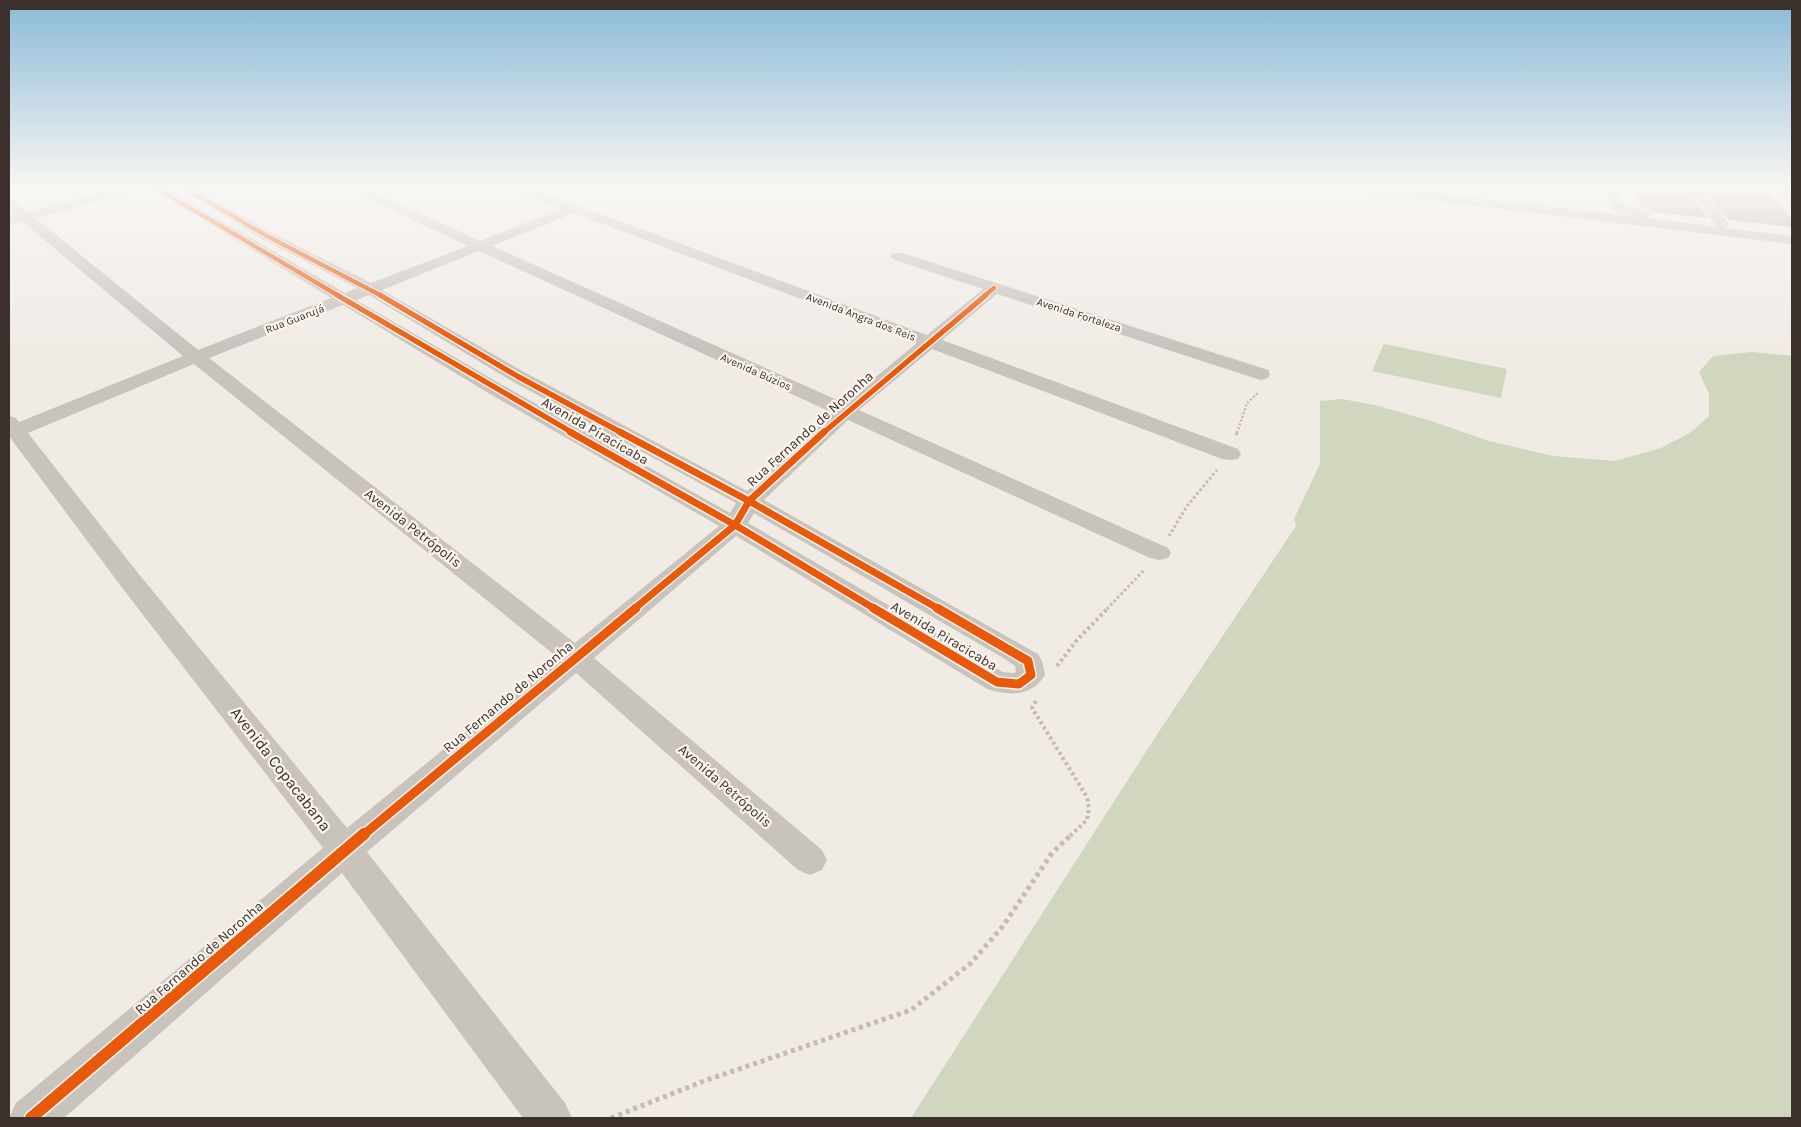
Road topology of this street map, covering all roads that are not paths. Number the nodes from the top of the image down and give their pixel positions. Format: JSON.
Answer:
{"nodes":[{"id":1,"x":50,"y":242,"type":"edge"},
{"id":2,"x":248,"y":242,"type":"edge"},
{"id":3,"x":278,"y":242,"type":"edge"},
{"id":4,"x":470,"y":242,"type":"edge"},
{"id":5,"x":491,"y":242,"type":"edge"},
{"id":6,"x":660,"y":242,"type":"edge"},
{"id":7,"x":480,"y":246,"type":"junction"},
{"id":8,"x":897,"y":256,"type":"dead end"},
{"id":9,"x":994,"y":288,"type":"junction"},
{"id":10,"x":370,"y":289,"type":"junction"},
{"id":11,"x":347,"y":299,"type":"junction"},
{"id":12,"x":929,"y":343,"type":"junction"},
{"id":13,"x":196,"y":357,"type":"junction"},
{"id":14,"x":1261,"y":374,"type":"road end"},
{"id":15,"x":845,"y":412,"type":"junction"},
{"id":16,"x":12,"y":426,"type":"edge"},
{"id":17,"x":1230,"y":454,"type":"road end"},
{"id":18,"x":742,"y":513,"type":"junction"},
{"id":19,"x":1159,"y":554,"type":"road end"},
{"id":20,"x":575,"y":657,"type":"junction"},
{"id":21,"x":345,"y":850,"type":"junction"},
{"id":22,"x":810,"y":860,"type":"dead end"},
{"id":23,"x":31,"y":1118,"type":"edge"},
{"id":24,"x":550,"y":1118,"type":"edge"}],
"edges":[{"from":1,"to":13,"type":"street","name":"Avenida Petrópolis"},
{"from":2,"to":11,"type":"street","name":"Avenida Piracicaba"},
{"from":3,"to":10,"type":"street","name":"Avenida Piracicaba"},
{"from":4,"to":7,"type":"street","name":"Avenida Búzios"},
{"from":5,"to":7,"type":"street","name":"Rua Guarujá"},
{"from":6,"to":12,"type":"street","name":"Avenida Angra dos Reis"},
{"from":7,"to":10,"type":"street","name":"Rua Guarujá"},
{"from":7,"to":15,"type":"street","name":"Avenida Búzios"},
{"from":8,"to":9,"type":"street","name":"Avenida Fortaleza"},
{"from":9,"to":12,"type":"street","name":"Rua Fernando de Noronha"},
{"from":9,"to":14,"type":"street","name":"Avenida Fortaleza"},
{"from":10,"to":11,"type":"street","name":"Rua Guarujá"},
{"from":10,"to":18,"type":"street","name":"Avenida Piracicaba"},
{"from":11,"to":13,"type":"street","name":"Rua Guarujá"},
{"from":11,"to":18,"type":"street","name":"Avenida Piracicaba"},
{"from":12,"to":15,"type":"street","name":"Rua Fernando de Noronha"},
{"from":12,"to":17,"type":"street","name":"Avenida Angra dos Reis"},
{"from":13,"to":16,"type":"street","name":"Rua Guarujá"},
{"from":13,"to":20,"type":"street","name":"Avenida Petrópolis"},
{"from":15,"to":18,"type":"street","name":"Rua Fernando de Noronha"},
{"from":15,"to":19,"type":"street","name":"Avenida Búzios"},
{"from":16,"to":21,"type":"street","name":"Avenida Copacabana"},
{"from":18,"to":18,"type":"street","name":"Avenida Piracicaba"},
{"from":18,"to":20,"type":"street","name":"Rua Fernando de Noronha"},
{"from":20,"to":21,"type":"street","name":"Rua Fernando de Noronha"},
{"from":20,"to":22,"type":"street","name":"Avenida Petrópolis"},
{"from":21,"to":23,"type":"street","name":"Rua Fernando de Noronha"},
{"from":21,"to":24,"type":"street","name":"Avenida Copacabana"}]}
